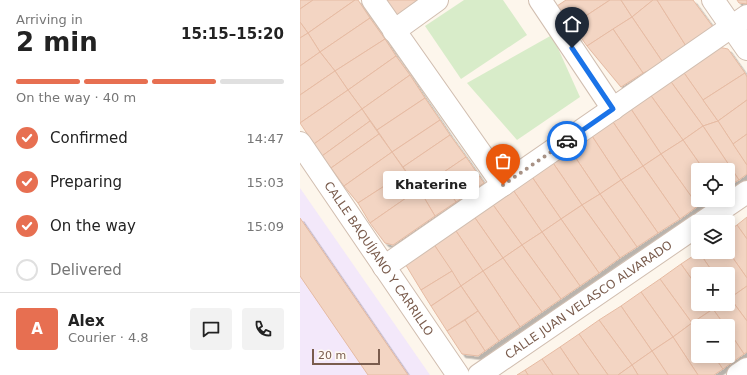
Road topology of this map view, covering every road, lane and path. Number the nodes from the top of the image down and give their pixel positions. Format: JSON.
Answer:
{"nodes":[{"id":1,"x":373,"y":0,"type":"edge"},
{"id":2,"x":437,"y":0,"type":"edge"},
{"id":3,"x":540,"y":0,"type":"edge"},
{"id":4,"x":713,"y":0,"type":"edge"},
{"id":5,"x":739,"y":21,"type":"edge"},
{"id":6,"x":394,"y":31,"type":"junction"},
{"id":7,"x":747,"y":49,"type":"edge"},
{"id":8,"x":613,"y":109,"type":"junction"},
{"id":9,"x":300,"y":143,"type":"edge"},
{"id":10,"x":503,"y":185,"type":"junction"},
{"id":11,"x":747,"y":192,"type":"edge"},
{"id":12,"x":713,"y":215,"type":"edge"},
{"id":13,"x":691,"y":230,"type":"edge"},
{"id":14,"x":384,"y":267,"type":"junction"},
{"id":15,"x":747,"y":369,"type":"edge"},
{"id":16,"x":458,"y":375,"type":"edge"},
{"id":17,"x":479,"y":375,"type":"edge"},
{"id":18,"x":738,"y":375,"type":"edge"}],
"edges":[{"from":1,"to":6,"type":"street"},
{"from":2,"to":6,"type":"street"},
{"from":3,"to":8,"type":"street"},
{"from":4,"to":5,"type":"street"},
{"from":5,"to":7,"type":"street"},
{"from":5,"to":8,"type":"street"},
{"from":6,"to":10,"type":"street"},
{"from":8,"to":10,"type":"street"},
{"from":9,"to":14,"type":"street","name":"CALLE BAQUÍJANO Y CARRILLO"},
{"from":10,"to":14,"type":"street"},
{"from":11,"to":12,"type":"street"},
{"from":13,"to":17,"type":"street","name":"CALLE JUAN VELASCO ALVARADO"},
{"from":14,"to":16,"type":"street","name":"CALLE BAQUÍJANO Y CARRILLO"},
{"from":15,"to":18,"type":"street"}]}
